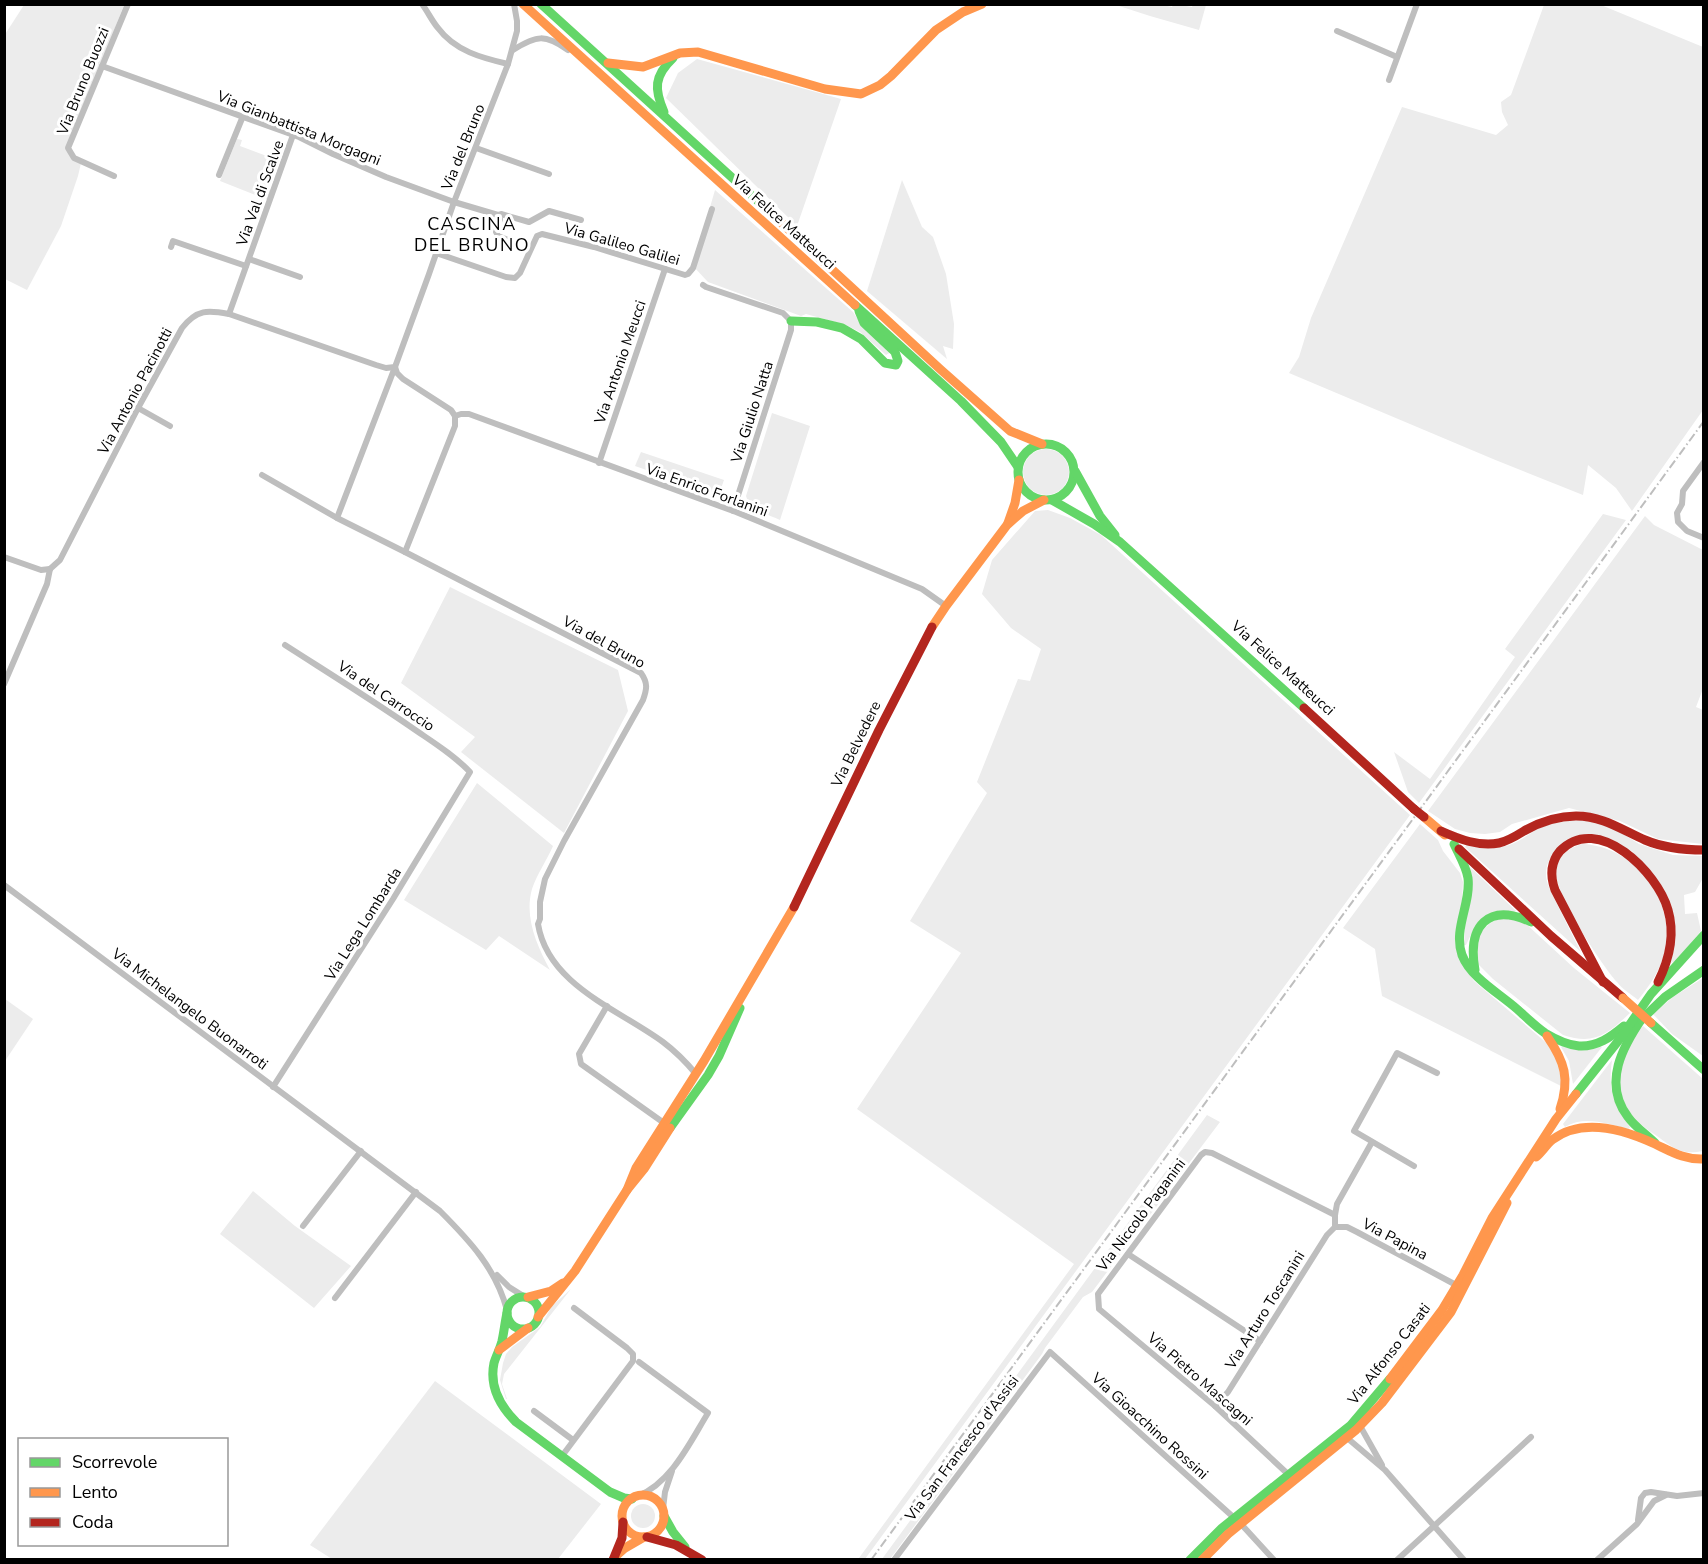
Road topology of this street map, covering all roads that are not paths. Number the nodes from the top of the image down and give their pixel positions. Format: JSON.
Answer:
{"nodes":[{"id":1,"x":128,"y":4,"type":"edge"},
{"id":2,"x":422,"y":4,"type":"edge"},
{"id":3,"x":514,"y":4,"type":"edge"},
{"id":4,"x":523,"y":4,"type":"edge"},
{"id":5,"x":541,"y":4,"type":"edge"},
{"id":6,"x":982,"y":4,"type":"edge"},
{"id":7,"x":1417,"y":4,"type":"edge"},
{"id":8,"x":1336,"y":31,"type":"dead end"},
{"id":9,"x":512,"y":51,"type":"junction"},
{"id":10,"x":680,"y":53,"type":"junction"},
{"id":11,"x":1397,"y":57,"type":"junction"},
{"id":12,"x":588,"y":63,"type":"junction"},
{"id":13,"x":605,"y":63,"type":"junction"},
{"id":14,"x":508,"y":64,"type":"junction"},
{"id":15,"x":102,"y":66,"type":"junction"},
{"id":16,"x":1389,"y":80,"type":"dead end"},
{"id":17,"x":666,"y":116,"type":"junction"},
{"id":18,"x":243,"y":117,"type":"junction"},
{"id":19,"x":293,"y":135,"type":"junction"},
{"id":20,"x":476,"y":148,"type":"junction"},
{"id":21,"x":549,"y":174,"type":"dead end"},
{"id":22,"x":219,"y":175,"type":"dead end"},
{"id":23,"x":114,"y":176,"type":"dead end"},
{"id":24,"x":454,"y":202,"type":"junction"},
{"id":25,"x":711,"y":208,"type":"dead end"},
{"id":26,"x":498,"y":215,"type":"junction"},
{"id":27,"x":581,"y":220,"type":"dead end"},
{"id":28,"x":516,"y":243,"type":"dead end"},
{"id":29,"x":171,"y":247,"type":"dead end"},
{"id":30,"x":436,"y":253,"type":"junction"},
{"id":31,"x":249,"y":259,"type":"junction"},
{"id":32,"x":246,"y":266,"type":"junction"},
{"id":33,"x":665,"y":269,"type":"junction"},
{"id":34,"x":300,"y":277,"type":"dead end"},
{"id":35,"x":703,"y":285,"type":"dead end"},
{"id":36,"x":858,"y":309,"type":"junction"},
{"id":37,"x":229,"y":314,"type":"junction"},
{"id":38,"x":791,"y":321,"type":"junction"},
{"id":39,"x":395,"y":367,"type":"junction"},
{"id":40,"x":138,"y":408,"type":"junction"},
{"id":41,"x":455,"y":416,"type":"junction"},
{"id":42,"x":170,"y":426,"type":"dead end"},
{"id":43,"x":1042,"y":444,"type":"junction"},
{"id":44,"x":1704,"y":462,"type":"edge"},
{"id":45,"x":599,"y":463,"type":"junction"},
{"id":46,"x":1018,"y":467,"type":"junction"},
{"id":47,"x":1075,"y":470,"type":"junction"},
{"id":48,"x":262,"y":475,"type":"dead end"},
{"id":49,"x":1019,"y":480,"type":"junction"},
{"id":50,"x":1048,"y":500,"type":"junction"},
{"id":51,"x":734,"y":511,"type":"junction"},
{"id":52,"x":337,"y":518,"type":"junction"},
{"id":53,"x":1007,"y":525,"type":"junction"},
{"id":54,"x":1704,"y":538,"type":"edge"},
{"id":55,"x":1120,"y":542,"type":"junction"},
{"id":56,"x":405,"y":552,"type":"junction"},
{"id":57,"x":4,"y":557,"type":"edge"},
{"id":58,"x":50,"y":569,"type":"junction"},
{"id":59,"x":946,"y":606,"type":"junction"},
{"id":60,"x":285,"y":645,"type":"dead end"},
{"id":61,"x":4,"y":684,"type":"edge"},
{"id":62,"x":470,"y":772,"type":"joint"},
{"id":63,"x":1441,"y":831,"type":"junction"},
{"id":64,"x":1454,"y":844,"type":"junction"},
{"id":65,"x":1704,"y":850,"type":"edge"},
{"id":66,"x":4,"y":885,"type":"edge"},
{"id":67,"x":1704,"y":935,"type":"edge"},
{"id":68,"x":1551,"y":936,"type":"junction"},
{"id":69,"x":1704,"y":970,"type":"edge"},
{"id":70,"x":1477,"y":975,"type":"junction"},
{"id":71,"x":1704,"y":975,"type":"edge"},
{"id":72,"x":1603,"y":982,"type":"junction"},
{"id":73,"x":749,"y":987,"type":"junction"},
{"id":74,"x":1677,"y":989,"type":"junction"},
{"id":75,"x":1651,"y":994,"type":"junction"},
{"id":76,"x":607,"y":1006,"type":"junction"},
{"id":77,"x":1642,"y":1020,"type":"junction"},
{"id":78,"x":1543,"y":1032,"type":"junction"},
{"id":79,"x":726,"y":1041,"type":"junction"},
{"id":80,"x":1678,"y":1049,"type":"junction"},
{"id":81,"x":1704,"y":1062,"type":"edge"},
{"id":82,"x":1704,"y":1070,"type":"edge"},
{"id":83,"x":1437,"y":1073,"type":"dead end"},
{"id":84,"x":696,"y":1074,"type":"junction"},
{"id":85,"x":273,"y":1087,"type":"junction"},
{"id":86,"x":681,"y":1113,"type":"junction"},
{"id":87,"x":1556,"y":1119,"type":"junction"},
{"id":88,"x":664,"y":1123,"type":"junction"},
{"id":89,"x":1372,"y":1142,"type":"junction"},
{"id":90,"x":659,"y":1146,"type":"junction"},
{"id":91,"x":1659,"y":1146,"type":"junction"},
{"id":92,"x":361,"y":1151,"type":"junction"},
{"id":93,"x":1704,"y":1159,"type":"edge"},
{"id":94,"x":1414,"y":1166,"type":"dead end"},
{"id":95,"x":1516,"y":1179,"type":"junction"},
{"id":96,"x":627,"y":1190,"type":"junction"},
{"id":97,"x":416,"y":1192,"type":"junction"},
{"id":98,"x":1335,"y":1215,"type":"junction"},
{"id":99,"x":303,"y":1226,"type":"dead end"},
{"id":100,"x":1335,"y":1227,"type":"junction"},
{"id":101,"x":1128,"y":1254,"type":"junction"},
{"id":102,"x":490,"y":1268,"type":"junction"},
{"id":103,"x":568,"y":1280,"type":"junction"},
{"id":104,"x":1460,"y":1287,"type":"junction"},
{"id":105,"x":1098,"y":1294,"type":"joint"},
{"id":106,"x":527,"y":1297,"type":"junction"},
{"id":107,"x":335,"y":1298,"type":"dead end"},
{"id":108,"x":574,"y":1308,"type":"dead end"},
{"id":109,"x":507,"y":1312,"type":"junction"},
{"id":110,"x":538,"y":1317,"type":"junction"},
{"id":111,"x":528,"y":1328,"type":"junction"},
{"id":112,"x":1260,"y":1341,"type":"junction"},
{"id":113,"x":499,"y":1350,"type":"junction"},
{"id":114,"x":1050,"y":1352,"type":"joint"},
{"id":115,"x":639,"y":1362,"type":"dead end"},
{"id":116,"x":1215,"y":1406,"type":"junction"},
{"id":117,"x":534,"y":1412,"type":"dead end"},
{"id":118,"x":1358,"y":1423,"type":"junction"},
{"id":119,"x":1344,"y":1436,"type":"junction"},
{"id":120,"x":1531,"y":1437,"type":"dead end"},
{"id":121,"x":573,"y":1440,"type":"junction"},
{"id":122,"x":562,"y":1456,"type":"junction"},
{"id":123,"x":672,"y":1470,"type":"junction"},
{"id":124,"x":1385,"y":1470,"type":"junction"},
{"id":125,"x":1292,"y":1477,"type":"junction"},
{"id":126,"x":610,"y":1492,"type":"junction"},
{"id":127,"x":1704,"y":1493,"type":"edge"},
{"id":128,"x":1666,"y":1495,"type":"junction"},
{"id":129,"x":635,"y":1497,"type":"junction"},
{"id":130,"x":664,"y":1513,"type":"junction"},
{"id":131,"x":623,"y":1518,"type":"junction"},
{"id":132,"x":1237,"y":1521,"type":"junction"},
{"id":133,"x":1637,"y":1524,"type":"junction"},
{"id":134,"x":1434,"y":1527,"type":"junction"},
{"id":135,"x":646,"y":1537,"type":"junction"},
{"id":136,"x":687,"y":1549,"type":"junction"},
{"id":137,"x":614,"y":1559,"type":"edge"},
{"id":138,"x":896,"y":1559,"type":"edge"},
{"id":139,"x":702,"y":1560,"type":"edge"},
{"id":140,"x":1190,"y":1560,"type":"edge"},
{"id":141,"x":1202,"y":1560,"type":"edge"},
{"id":142,"x":1275,"y":1560,"type":"edge"},
{"id":143,"x":1397,"y":1560,"type":"edge"},
{"id":144,"x":1464,"y":1560,"type":"edge"},
{"id":145,"x":1597,"y":1560,"type":"edge"}],
"edges":[{"from":1,"to":15,"type":"street","name":"Via Bruno Buozzi"},
{"from":2,"to":14,"type":"street"},
{"from":3,"to":9,"type":"street","name":"Via del Bruno"},
{"from":4,"to":12,"type":"main road","name":"Via Felice Matteucci"},
{"from":5,"to":13,"type":"main road","name":"Via Felice Matteucci"},
{"from":6,"to":10,"type":"main road"},
{"from":7,"to":11,"type":"street"},
{"from":8,"to":11,"type":"street"},
{"from":9,"to":12,"type":"street"},
{"from":9,"to":14,"type":"street","name":"Via del Bruno"},
{"from":10,"to":13,"type":"main road"},
{"from":10,"to":17,"type":"main road"},
{"from":11,"to":16,"type":"street"},
{"from":12,"to":36,"type":"main road","name":"Via Felice Matteucci"},
{"from":13,"to":17,"type":"main road","name":"Via Felice Matteucci"},
{"from":14,"to":20,"type":"street","name":"Via del Bruno"},
{"from":15,"to":18,"type":"street","name":"Via Gianbattista Morgagni"},
{"from":15,"to":23,"type":"street","name":"Via Bruno Buozzi"},
{"from":17,"to":43,"type":"main road","name":"Via Felice Matteucci"},
{"from":18,"to":19,"type":"street","name":"Via Gianbattista Morgagni"},
{"from":18,"to":22,"type":"street"},
{"from":19,"to":24,"type":"street","name":"Via Gianbattista Morgagni"},
{"from":19,"to":31,"type":"street","name":"Via Val di Scalve"},
{"from":20,"to":21,"type":"street"},
{"from":20,"to":24,"type":"street","name":"Via del Bruno"},
{"from":24,"to":26,"type":"street","name":"Via Gianbattista Morgagni"},
{"from":24,"to":30,"type":"street","name":"Via del Bruno"},
{"from":25,"to":33,"type":"street","name":"Via Galileo Galilei"},
{"from":26,"to":27,"type":"street","name":"Via Gianbattista Morgagni"},
{"from":26,"to":28,"type":"street"},
{"from":29,"to":32,"type":"street","name":"Via Val di Scalve"},
{"from":30,"to":33,"type":"street","name":"Via Galileo Galilei"},
{"from":30,"to":39,"type":"street","name":"Via del Bruno"},
{"from":31,"to":32,"type":"street","name":"Via Val di Scalve"},
{"from":31,"to":34,"type":"street","name":"Via Val di Scalve"},
{"from":32,"to":37,"type":"street","name":"Via Val di Scalve"},
{"from":33,"to":45,"type":"street","name":"Via Antonio Meucci"},
{"from":35,"to":38,"type":"street"},
{"from":36,"to":38,"type":"main road"},
{"from":36,"to":46,"type":"main road","name":"Via Felice Matteucci"},
{"from":37,"to":39,"type":"street","name":"Via Antonio Pacinotti"},
{"from":37,"to":40,"type":"street","name":"Via Antonio Pacinotti"},
{"from":38,"to":51,"type":"street","name":"Via Giulio Natta"},
{"from":39,"to":41,"type":"street"},
{"from":39,"to":52,"type":"street","name":"Via del Bruno"},
{"from":40,"to":42,"type":"street"},
{"from":40,"to":58,"type":"street","name":"Via Antonio Pacinotti"},
{"from":41,"to":45,"type":"street","name":"Via Enrico Forlanini"},
{"from":41,"to":56,"type":"street"},
{"from":43,"to":46,"type":"main road"},
{"from":43,"to":47,"type":"main road","name":"Via Felice Matteucci"},
{"from":44,"to":54,"type":"street"},
{"from":45,"to":51,"type":"street","name":"Via Enrico Forlanini"},
{"from":46,"to":49,"type":"main road","name":"Via Felice Matteucci"},
{"from":47,"to":50,"type":"main road"},
{"from":47,"to":55,"type":"main road","name":"Via Felice Matteucci"},
{"from":48,"to":52,"type":"street","name":"Via del Bruno"},
{"from":49,"to":50,"type":"main road","name":"Via Felice Matteucci"},
{"from":49,"to":53,"type":"main road","name":"Via Belvedere"},
{"from":50,"to":53,"type":"main road","name":"Via Belvedere"},
{"from":50,"to":55,"type":"main road","name":"Via Felice Matteucci"},
{"from":51,"to":59,"type":"street","name":"Via Enrico Forlanini"},
{"from":52,"to":56,"type":"street","name":"Via del Bruno"},
{"from":53,"to":59,"type":"main road","name":"Via Belvedere"},
{"from":55,"to":63,"type":"main road","name":"Via Felice Matteucci","bridge":true},
{"from":56,"to":76,"type":"street","name":"Via del Bruno"},
{"from":57,"to":58,"type":"street"},
{"from":58,"to":61,"type":"street","name":"Via Antonio Pacinotti"},
{"from":59,"to":73,"type":"main road","name":"Via Belvedere"},
{"from":60,"to":62,"type":"street","name":"Via del Carroccio"},
{"from":62,"to":85,"type":"street","name":"Via Lega Lombarda"},
{"from":63,"to":64,"type":"main road"},
{"from":63,"to":65,"type":"main road"},
{"from":64,"to":68,"type":"main road"},
{"from":64,"to":70,"type":"main road"},
{"from":66,"to":85,"type":"street","name":"Via Michelangelo Buonarroti"},
{"from":67,"to":75,"type":"main road"},
{"from":68,"to":70,"type":"main road"},
{"from":68,"to":72,"type":"main road"},
{"from":69,"to":74,"type":"main road"},
{"from":70,"to":78,"type":"main road"},
{"from":71,"to":74,"type":"main road"},
{"from":72,"to":75,"type":"main road"},
{"from":72,"to":77,"type":"main road","bridge":true},
{"from":73,"to":79,"type":"main road","name":"Via Belvedere"},
{"from":73,"to":84,"type":"main road","name":"Via Belvedere"},
{"from":74,"to":77,"type":"main road"},
{"from":75,"to":77,"type":"main road"},
{"from":76,"to":84,"type":"street","name":"Via del Bruno"},
{"from":76,"to":88,"type":"street"},
{"from":77,"to":78,"type":"main road"},
{"from":77,"to":80,"type":"main road"},
{"from":77,"to":87,"type":"main road","name":"Via Alfonso Casati"},
{"from":77,"to":91,"type":"main road"},
{"from":78,"to":87,"type":"main road"},
{"from":79,"to":84,"type":"main road"},
{"from":79,"to":86,"type":"main road","name":"Via Belvedere"},
{"from":80,"to":81,"type":"main road"},
{"from":80,"to":82,"type":"main road"},
{"from":83,"to":89,"type":"street"},
{"from":84,"to":86,"type":"main road"},
{"from":84,"to":88,"type":"main road","name":"Via Belvedere"},
{"from":85,"to":92,"type":"street","name":"Via Michelangelo Buonarroti"},
{"from":86,"to":90,"type":"main road","name":"Via Belvedere"},
{"from":87,"to":95,"type":"main road","name":"Via Alfonso Casati"},
{"from":88,"to":90,"type":"main road","name":"Via Belvedere"},
{"from":88,"to":96,"type":"main road","name":"Via Belvedere"},
{"from":89,"to":94,"type":"street"},
{"from":89,"to":98,"type":"street"},
{"from":90,"to":96,"type":"main road","name":"Via Belvedere"},
{"from":91,"to":93,"type":"main road"},
{"from":91,"to":95,"type":"main road"},
{"from":92,"to":97,"type":"street","name":"Via Michelangelo Buonarroti"},
{"from":92,"to":99,"type":"street"},
{"from":95,"to":104,"type":"main road","name":"Via Alfonso Casati"},
{"from":96,"to":103,"type":"main road","name":"Via Belvedere"},
{"from":97,"to":102,"type":"street","name":"Via Michelangelo Buonarroti"},
{"from":97,"to":107,"type":"street"},
{"from":98,"to":100,"type":"street"},
{"from":98,"to":101,"type":"street","name":"Via Niccolò Paganini"},
{"from":100,"to":104,"type":"street","name":"Via Papina"},
{"from":100,"to":112,"type":"street","name":"Via Arturo Toscanini"},
{"from":101,"to":105,"type":"street","name":"Via Niccolò Paganini"},
{"from":101,"to":112,"type":"street"},
{"from":102,"to":106,"type":"street","name":"Via Michelangelo Buonarroti"},
{"from":102,"to":109,"type":"street","name":"Via Michelangelo Buonarroti"},
{"from":103,"to":106,"type":"main road","name":"Via Belvedere"},
{"from":103,"to":110,"type":"main road","name":"Via Belvedere"},
{"from":104,"to":118,"type":"main road","name":"Via Alfonso Casati"},
{"from":105,"to":116,"type":"street","name":"Via Pietro Mascagni"},
{"from":106,"to":109,"type":"main road"},
{"from":106,"to":110,"type":"main road"},
{"from":108,"to":121,"type":"street"},
{"from":109,"to":111,"type":"main road"},
{"from":109,"to":113,"type":"main road"},
{"from":110,"to":111,"type":"main road"},
{"from":111,"to":113,"type":"main road"},
{"from":112,"to":116,"type":"street","name":"Via Arturo Toscanini"},
{"from":113,"to":122,"type":"main road"},
{"from":114,"to":132,"type":"street","name":"Via Gioacchino Rossini"},
{"from":114,"to":138,"type":"street","name":"Via San Francesco d'Assisi"},
{"from":115,"to":123,"type":"street"},
{"from":116,"to":125,"type":"street","name":"Via Pietro Mascagni"},
{"from":117,"to":121,"type":"street"},
{"from":118,"to":119,"type":"main road","name":"Via Alfonso Casati"},
{"from":118,"to":124,"type":"street"},
{"from":119,"to":124,"type":"street"},
{"from":119,"to":125,"type":"main road","name":"Via Alfonso Casati"},
{"from":120,"to":134,"type":"street"},
{"from":121,"to":122,"type":"street"},
{"from":122,"to":126,"type":"main road"},
{"from":123,"to":129,"type":"street"},
{"from":123,"to":130,"type":"street"},
{"from":124,"to":134,"type":"street"},
{"from":125,"to":132,"type":"main road","name":"Via Alfonso Casati"},
{"from":126,"to":129,"type":"main road"},
{"from":126,"to":131,"type":"main road"},
{"from":127,"to":128,"type":"street"},
{"from":128,"to":133,"type":"street"},
{"from":128,"to":133,"type":"street"},
{"from":129,"to":130,"type":"main road"},
{"from":129,"to":131,"type":"main road"},
{"from":130,"to":135,"type":"main road"},
{"from":130,"to":136,"type":"main road"},
{"from":131,"to":135,"type":"main road"},
{"from":131,"to":137,"type":"main road"},
{"from":132,"to":140,"type":"main road","name":"Via Alfonso Casati"},
{"from":132,"to":141,"type":"main road","name":"Via Alfonso Casati"},
{"from":132,"to":142,"type":"street","name":"Via Gioacchino Rossini"},
{"from":133,"to":145,"type":"street"},
{"from":134,"to":143,"type":"street"},
{"from":134,"to":144,"type":"street"},
{"from":135,"to":136,"type":"main road"},
{"from":135,"to":137,"type":"main road"},
{"from":136,"to":139,"type":"main road"}]}
